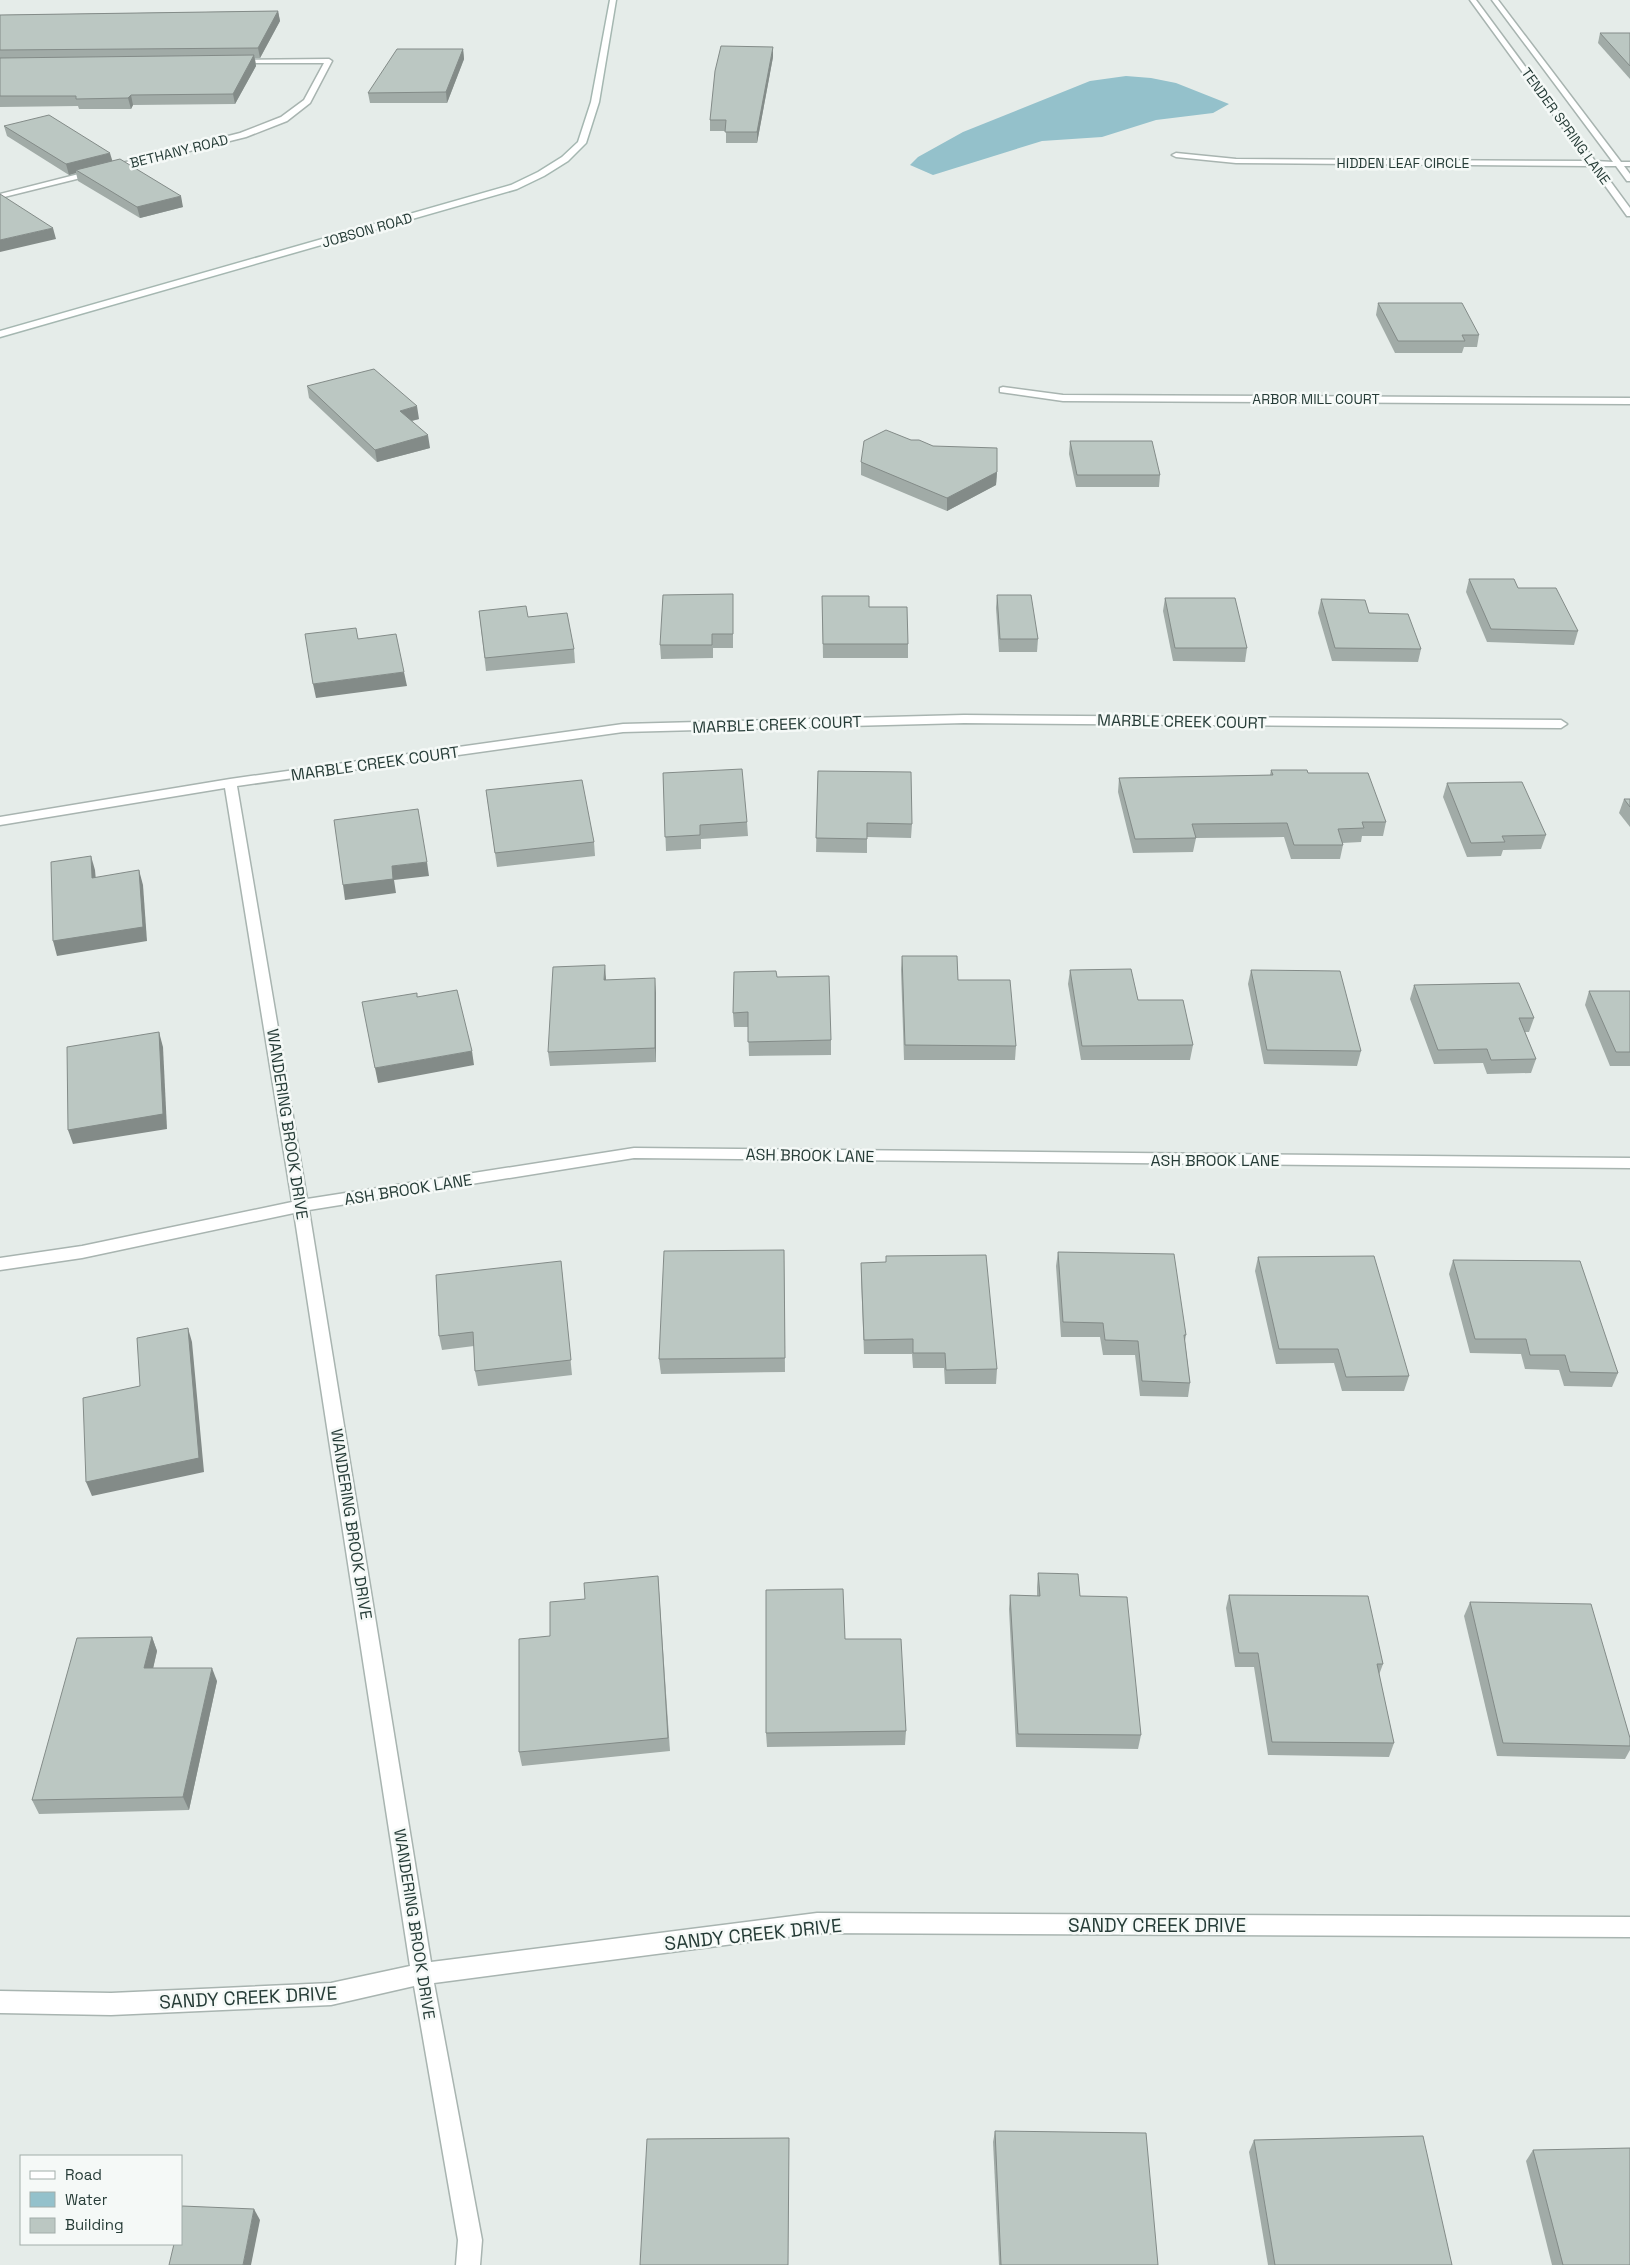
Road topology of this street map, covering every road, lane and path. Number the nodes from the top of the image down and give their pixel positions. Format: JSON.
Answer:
{"nodes":[{"id":1,"x":613,"y":0,"type":"edge"},
{"id":2,"x":1473,"y":0,"type":"edge"},
{"id":3,"x":1495,"y":0,"type":"edge"},
{"id":4,"x":1500,"y":22,"type":"junction"},
{"id":5,"x":1512,"y":38,"type":"junction"},
{"id":6,"x":229,"y":62,"type":"edge"},
{"id":7,"x":1176,"y":155,"type":"dead end"},
{"id":8,"x":1594,"y":164,"type":"junction"},
{"id":9,"x":1619,"y":164,"type":"junction"},
{"id":10,"x":1630,"y":164,"type":"edge"},
{"id":11,"x":1630,"y":179,"type":"edge"},
{"id":12,"x":0,"y":196,"type":"edge"},
{"id":13,"x":1630,"y":214,"type":"edge"},
{"id":14,"x":0,"y":334,"type":"edge"},
{"id":15,"x":1003,"y":390,"type":"dead end"},
{"id":16,"x":1630,"y":401,"type":"edge"},
{"id":17,"x":1562,"y":724,"type":"dead end"},
{"id":18,"x":230,"y":783,"type":"junction"},
{"id":19,"x":0,"y":821,"type":"edge"},
{"id":20,"x":1630,"y":1163,"type":"edge"},
{"id":21,"x":301,"y":1206,"type":"junction"},
{"id":22,"x":0,"y":1264,"type":"edge"},
{"id":23,"x":1630,"y":1927,"type":"edge"},
{"id":24,"x":422,"y":1974,"type":"junction"},
{"id":25,"x":0,"y":2002,"type":"edge"},
{"id":26,"x":468,"y":2265,"type":"edge"}],
"edges":[{"from":1,"to":14,"type":"street","name":"JOBSON ROAD"},
{"from":2,"to":4,"type":"street","name":"TENDER SPRING LANE"},
{"from":3,"to":4,"type":"street","name":"TENDER SPRING LANE"},
{"from":4,"to":5,"type":"street","name":"TENDER SPRING LANE"},
{"from":4,"to":5,"type":"street","name":"TENDER SPRING LANE"},
{"from":5,"to":8,"type":"street","name":"TENDER SPRING LANE"},
{"from":5,"to":9,"type":"street","name":"TENDER SPRING LANE"},
{"from":6,"to":12,"type":"street","name":"BETHANY ROAD"},
{"from":7,"to":8,"type":"street","name":"HIDDEN LEAF CIRCLE"},
{"from":8,"to":9,"type":"street","name":"HIDDEN LEAF CIRCLE"},
{"from":8,"to":13,"type":"street","name":"TENDER SPRING LANE"},
{"from":9,"to":10,"type":"street","name":"HIDDEN LEAF CIRCLE"},
{"from":9,"to":11,"type":"street","name":"TENDER SPRING LANE"},
{"from":15,"to":16,"type":"street","name":"ARBOR MILL COURT"},
{"from":17,"to":18,"type":"street","name":"MARBLE CREEK COURT"},
{"from":18,"to":19,"type":"street","name":"MARBLE CREEK COURT"},
{"from":18,"to":21,"type":"street","name":"WANDERING BROOK DRIVE"},
{"from":20,"to":21,"type":"street","name":"ASH BROOK LANE"},
{"from":21,"to":22,"type":"street","name":"ASH BROOK LANE"},
{"from":21,"to":24,"type":"street","name":"WANDERING BROOK DRIVE"},
{"from":23,"to":24,"type":"street","name":"SANDY CREEK DRIVE"},
{"from":24,"to":25,"type":"street","name":"SANDY CREEK DRIVE"},
{"from":24,"to":26,"type":"street","name":"WANDERING BROOK DRIVE"}]}
